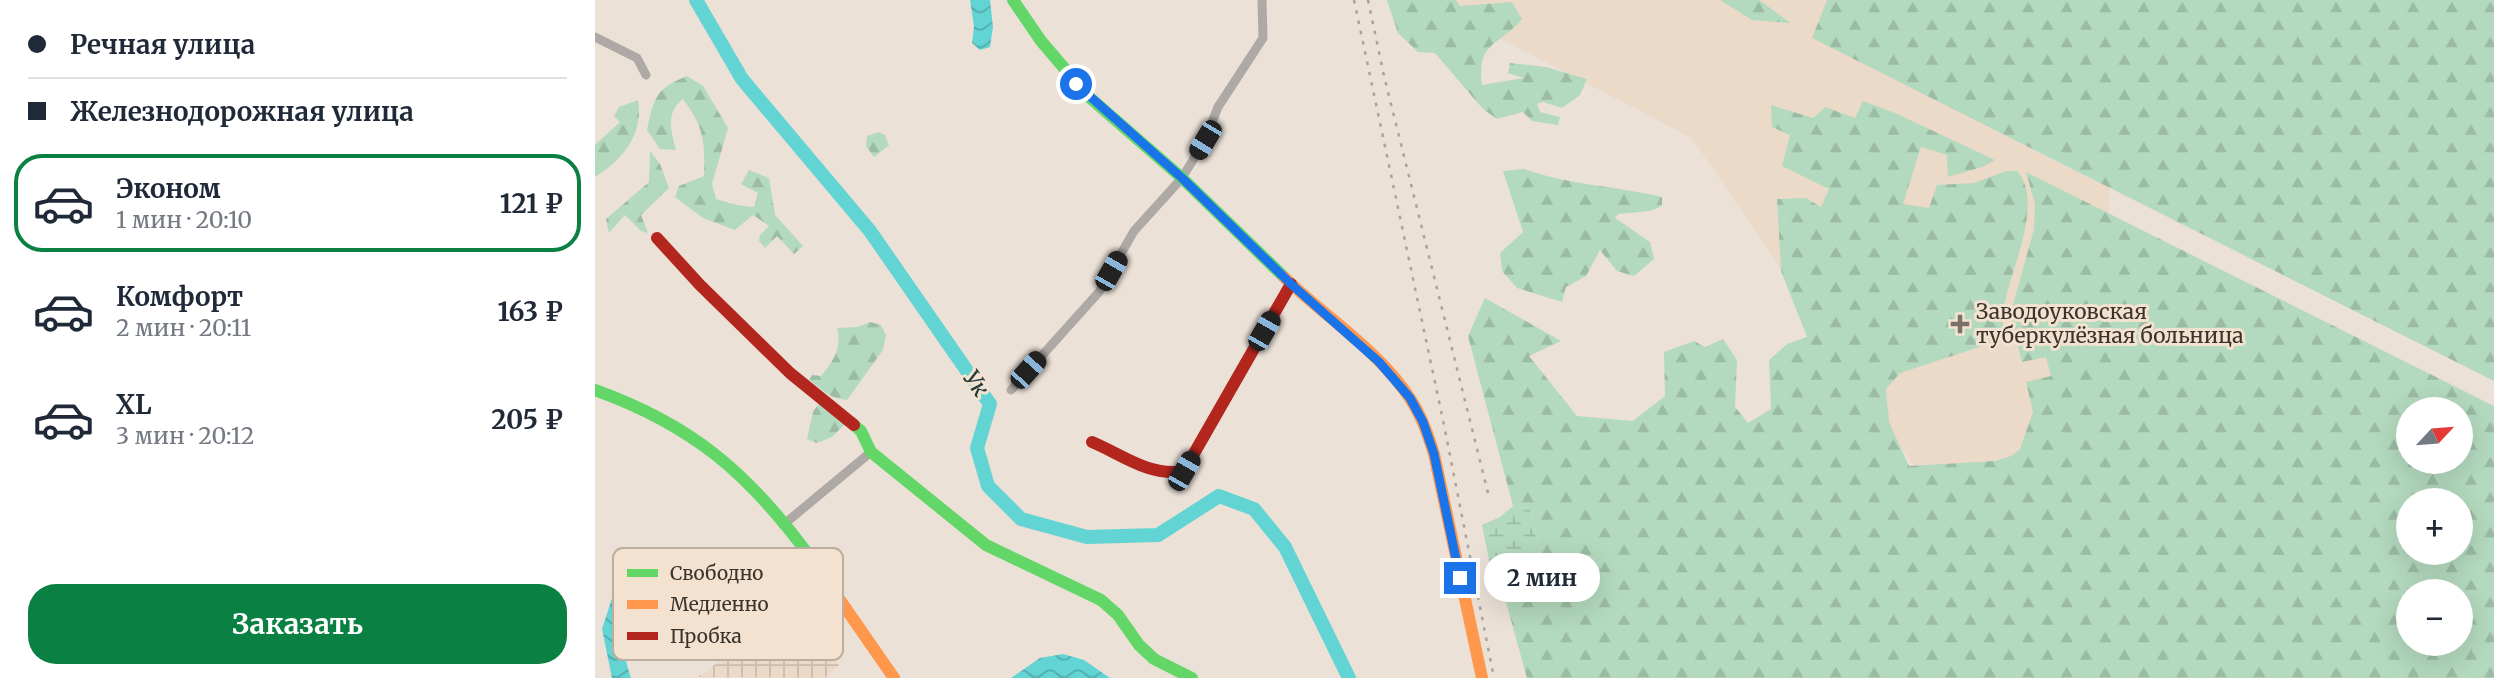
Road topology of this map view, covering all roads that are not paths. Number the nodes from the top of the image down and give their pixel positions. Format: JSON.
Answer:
{"nodes":[{"id":1,"x":1013,"y":0,"type":"edge"},
{"id":2,"x":1262,"y":0,"type":"edge"},
{"id":3,"x":595,"y":37,"type":"edge"},
{"id":4,"x":646,"y":75,"type":"dead end"},
{"id":5,"x":1182,"y":178,"type":"junction"},
{"id":6,"x":657,"y":238,"type":"dead end"},
{"id":7,"x":1291,"y":284,"type":"junction"},
{"id":8,"x":595,"y":390,"type":"edge"},
{"id":9,"x":1011,"y":390,"type":"dead end"},
{"id":10,"x":1092,"y":442,"type":"dead end"},
{"id":11,"x":871,"y":453,"type":"junction"},
{"id":12,"x":783,"y":525,"type":"junction"},
{"id":13,"x":801,"y":548,"type":"edge"},
{"id":14,"x":843,"y":605,"type":"edge"},
{"id":15,"x":894,"y":678,"type":"edge"},
{"id":16,"x":1192,"y":678,"type":"edge"},
{"id":17,"x":1482,"y":678,"type":"edge"}],
"edges":[{"from":1,"to":5,"type":"street"},
{"from":2,"to":5,"type":"street"},
{"from":3,"to":4,"type":"street"},
{"from":5,"to":7,"type":"street"},
{"from":5,"to":9,"type":"street"},
{"from":6,"to":11,"type":"street"},
{"from":7,"to":10,"type":"street"},
{"from":7,"to":17,"type":"street"},
{"from":8,"to":12,"type":"street"},
{"from":11,"to":12,"type":"street"},
{"from":11,"to":16,"type":"street"},
{"from":12,"to":13,"type":"street"},
{"from":14,"to":15,"type":"street"}]}
